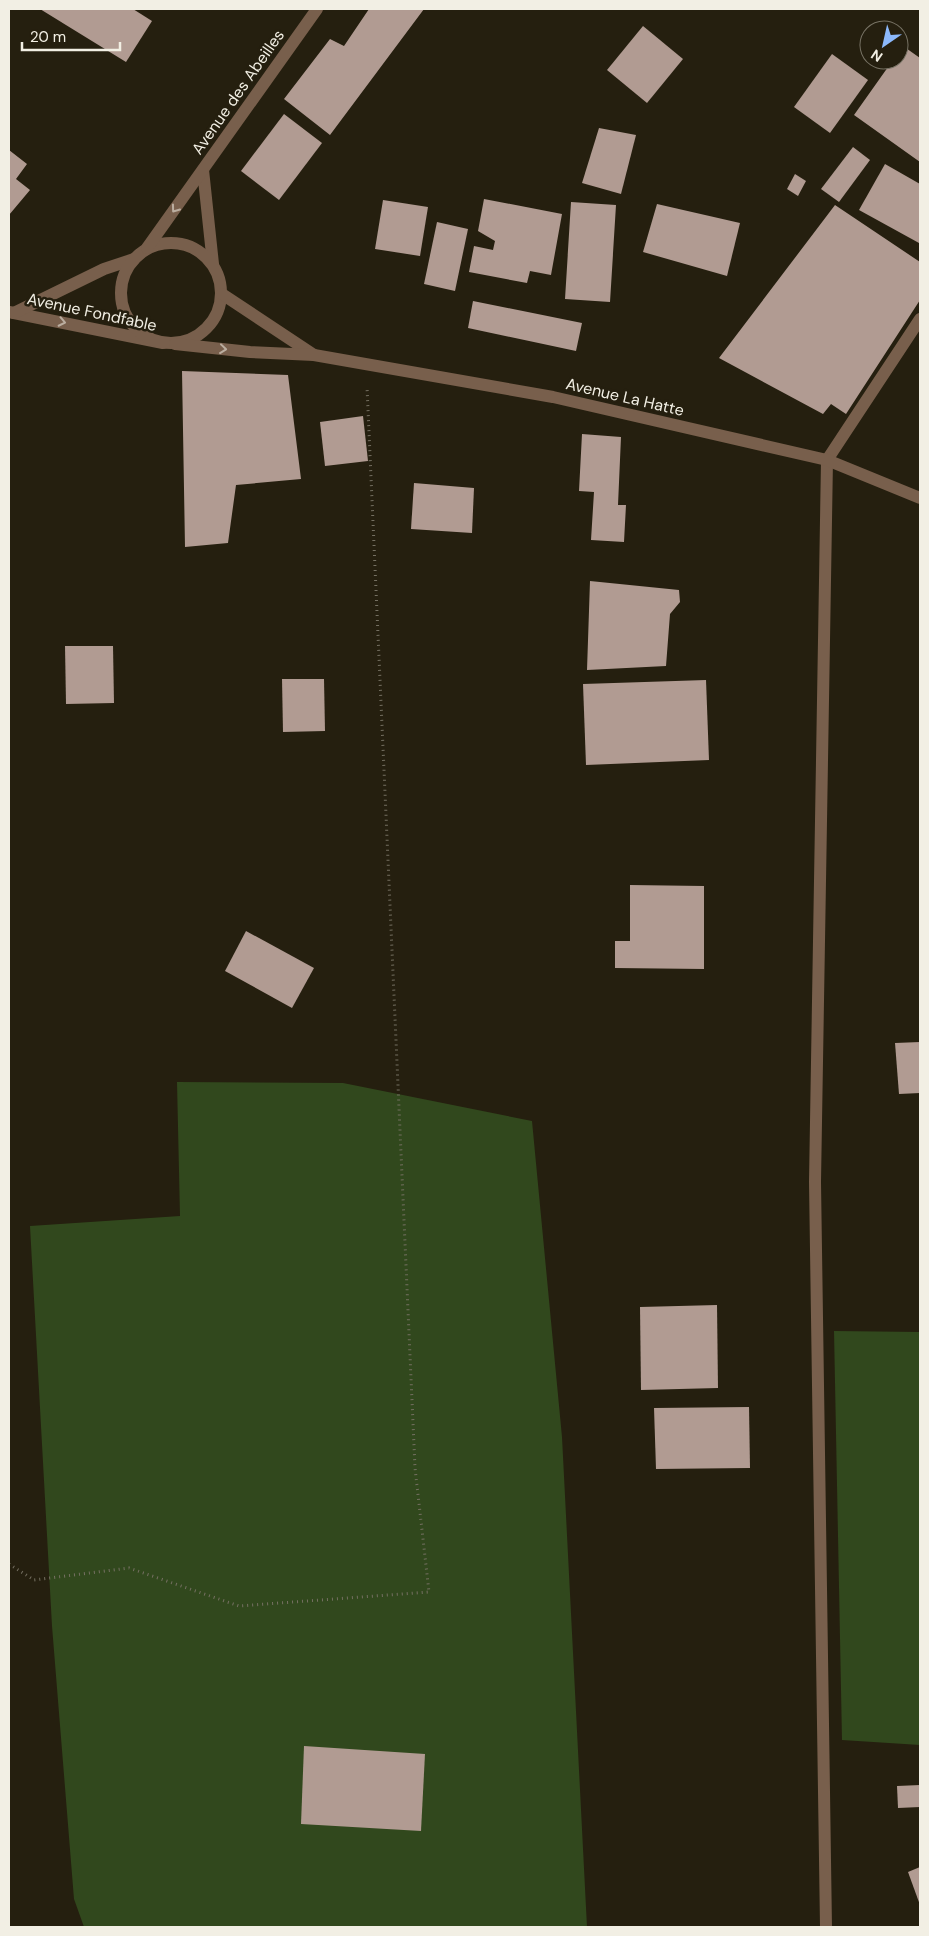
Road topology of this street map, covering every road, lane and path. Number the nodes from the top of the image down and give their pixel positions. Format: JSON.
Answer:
{"nodes":[{"id":1,"x":317,"y":9,"type":"edge"},
{"id":2,"x":203,"y":170,"type":"junction"},
{"id":3,"x":147,"y":248,"type":"junction"},
{"id":4,"x":134,"y":258,"type":"junction"},
{"id":5,"x":213,"y":264,"type":"junction"},
{"id":6,"x":222,"y":294,"type":"junction"},
{"id":7,"x":11,"y":312,"type":"edge"},
{"id":8,"x":920,"y":319,"type":"edge"},
{"id":9,"x":169,"y":343,"type":"junction"},
{"id":10,"x":314,"y":355,"type":"junction"},
{"id":11,"x":366,"y":364,"type":"junction"},
{"id":12,"x":827,"y":460,"type":"junction"},
{"id":13,"x":920,"y":498,"type":"edge"},
{"id":14,"x":9,"y":1564,"type":"edge"},
{"id":15,"x":826,"y":1927,"type":"edge"}],
"edges":[{"from":1,"to":2,"type":"street","name":"Avenue des Abeilles"},
{"from":2,"to":3,"type":"street","name":"Avenue des Abeilles","one_way":true},
{"from":2,"to":5,"type":"street","name":"Avenue des Abeilles"},
{"from":3,"to":4,"type":"street"},
{"from":3,"to":5,"type":"street"},
{"from":4,"to":7,"type":"street","name":"Avenue Fondfable"},
{"from":4,"to":9,"type":"street"},
{"from":5,"to":6,"type":"street"},
{"from":6,"to":9,"type":"street"},
{"from":6,"to":10,"type":"street","name":"Avenue La Hatte"},
{"from":7,"to":9,"type":"street","name":"Avenue Fondfable","one_way":true},
{"from":8,"to":12,"type":"street"},
{"from":9,"to":10,"type":"street","name":"Avenue La Hatte","one_way":true},
{"from":10,"to":11,"type":"street","name":"Avenue La Hatte"},
{"from":11,"to":12,"type":"street","name":"Avenue La Hatte"},
{"from":11,"to":14,"type":"path"},
{"from":12,"to":13,"type":"street","name":"Avenue La Hatte"},
{"from":12,"to":15,"type":"street"}]}
